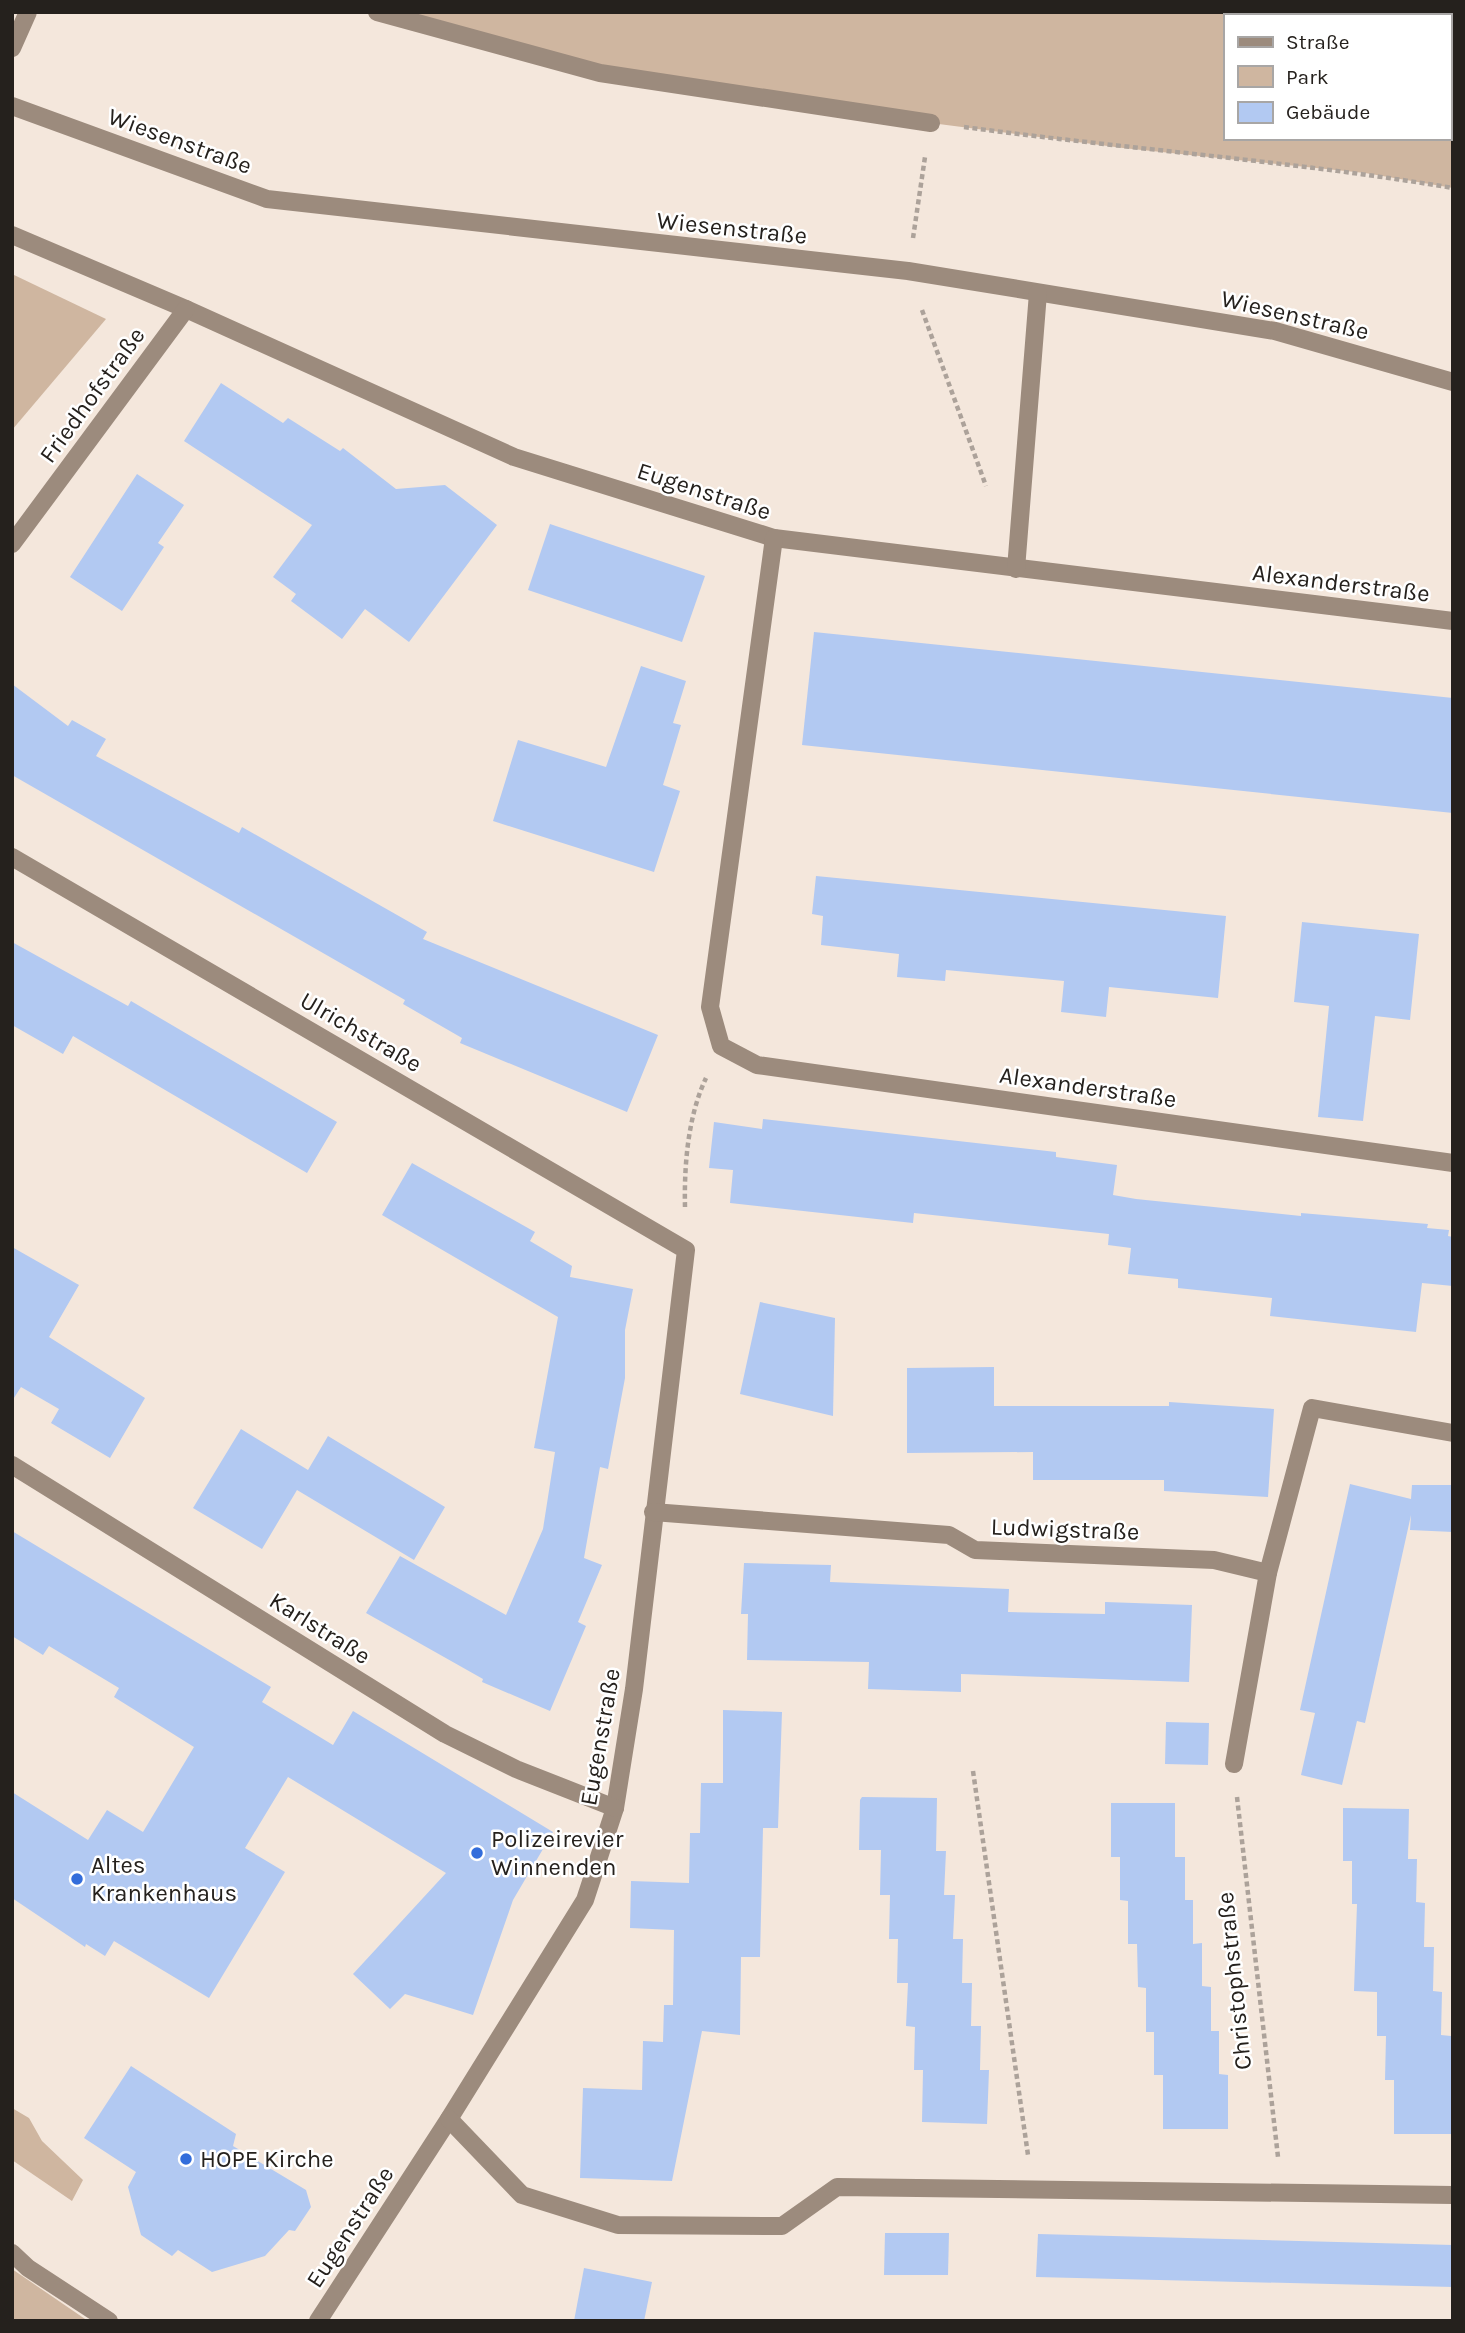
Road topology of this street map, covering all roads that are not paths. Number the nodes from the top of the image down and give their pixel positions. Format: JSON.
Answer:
{"nodes":[{"id":1,"x":28,"y":12,"type":"edge"},
{"id":2,"x":377,"y":12,"type":"edge"},
{"id":3,"x":12,"y":48,"type":"edge"},
{"id":4,"x":12,"y":106,"type":"edge"},
{"id":5,"x":930,"y":123,"type":"road end"},
{"id":6,"x":12,"y":235,"type":"edge"},
{"id":7,"x":1038,"y":293,"type":"junction"},
{"id":8,"x":186,"y":309,"type":"junction"},
{"id":9,"x":1453,"y":382,"type":"edge"},
{"id":10,"x":774,"y":538,"type":"junction"},
{"id":11,"x":12,"y":544,"type":"edge"},
{"id":12,"x":1016,"y":569,"type":"junction"},
{"id":13,"x":1453,"y":621,"type":"edge"},
{"id":14,"x":12,"y":857,"type":"edge"},
{"id":15,"x":721,"y":1046,"type":"joint"},
{"id":16,"x":1453,"y":1163,"type":"edge"},
{"id":17,"x":686,"y":1250,"type":"joint"},
{"id":18,"x":1453,"y":1433,"type":"edge"},
{"id":19,"x":12,"y":1465,"type":"edge"},
{"id":20,"x":653,"y":1512,"type":"junction"},
{"id":21,"x":1268,"y":1573,"type":"junction"},
{"id":22,"x":1234,"y":1764,"type":"road end"},
{"id":23,"x":615,"y":1808,"type":"junction"},
{"id":24,"x":449,"y":2119,"type":"junction"},
{"id":25,"x":1453,"y":2195,"type":"edge"},
{"id":26,"x":12,"y":2253,"type":"edge"},
{"id":27,"x":109,"y":2321,"type":"edge"},
{"id":28,"x":318,"y":2321,"type":"edge"}],
"edges":[{"from":1,"to":3,"type":"street"},
{"from":2,"to":5,"type":"street"},
{"from":4,"to":7,"type":"street","name":"Wiesenstraße"},
{"from":6,"to":8,"type":"street","name":"Eugenstraße"},
{"from":7,"to":9,"type":"street","name":"Wiesenstraße"},
{"from":7,"to":12,"type":"street"},
{"from":8,"to":10,"type":"street","name":"Eugenstraße"},
{"from":8,"to":11,"type":"street","name":"Friedhofstraße"},
{"from":10,"to":12,"type":"street","name":"Alexanderstraße"},
{"from":10,"to":15,"type":"street","name":"Eugenstraße"},
{"from":12,"to":13,"type":"street","name":"Alexanderstraße"},
{"from":14,"to":17,"type":"street","name":"Ulrichstraße"},
{"from":15,"to":16,"type":"street","name":"Alexanderstraße"},
{"from":17,"to":20,"type":"street","name":"Eugenstraße"},
{"from":18,"to":21,"type":"street"},
{"from":19,"to":23,"type":"street","name":"Karlstraße"},
{"from":20,"to":21,"type":"street","name":"Ludwigstraße"},
{"from":20,"to":23,"type":"street","name":"Eugenstraße"},
{"from":21,"to":22,"type":"street"},
{"from":23,"to":24,"type":"street","name":"Eugenstraße"},
{"from":24,"to":25,"type":"street"},
{"from":24,"to":28,"type":"street","name":"Eugenstraße"},
{"from":26,"to":27,"type":"street"}]}
